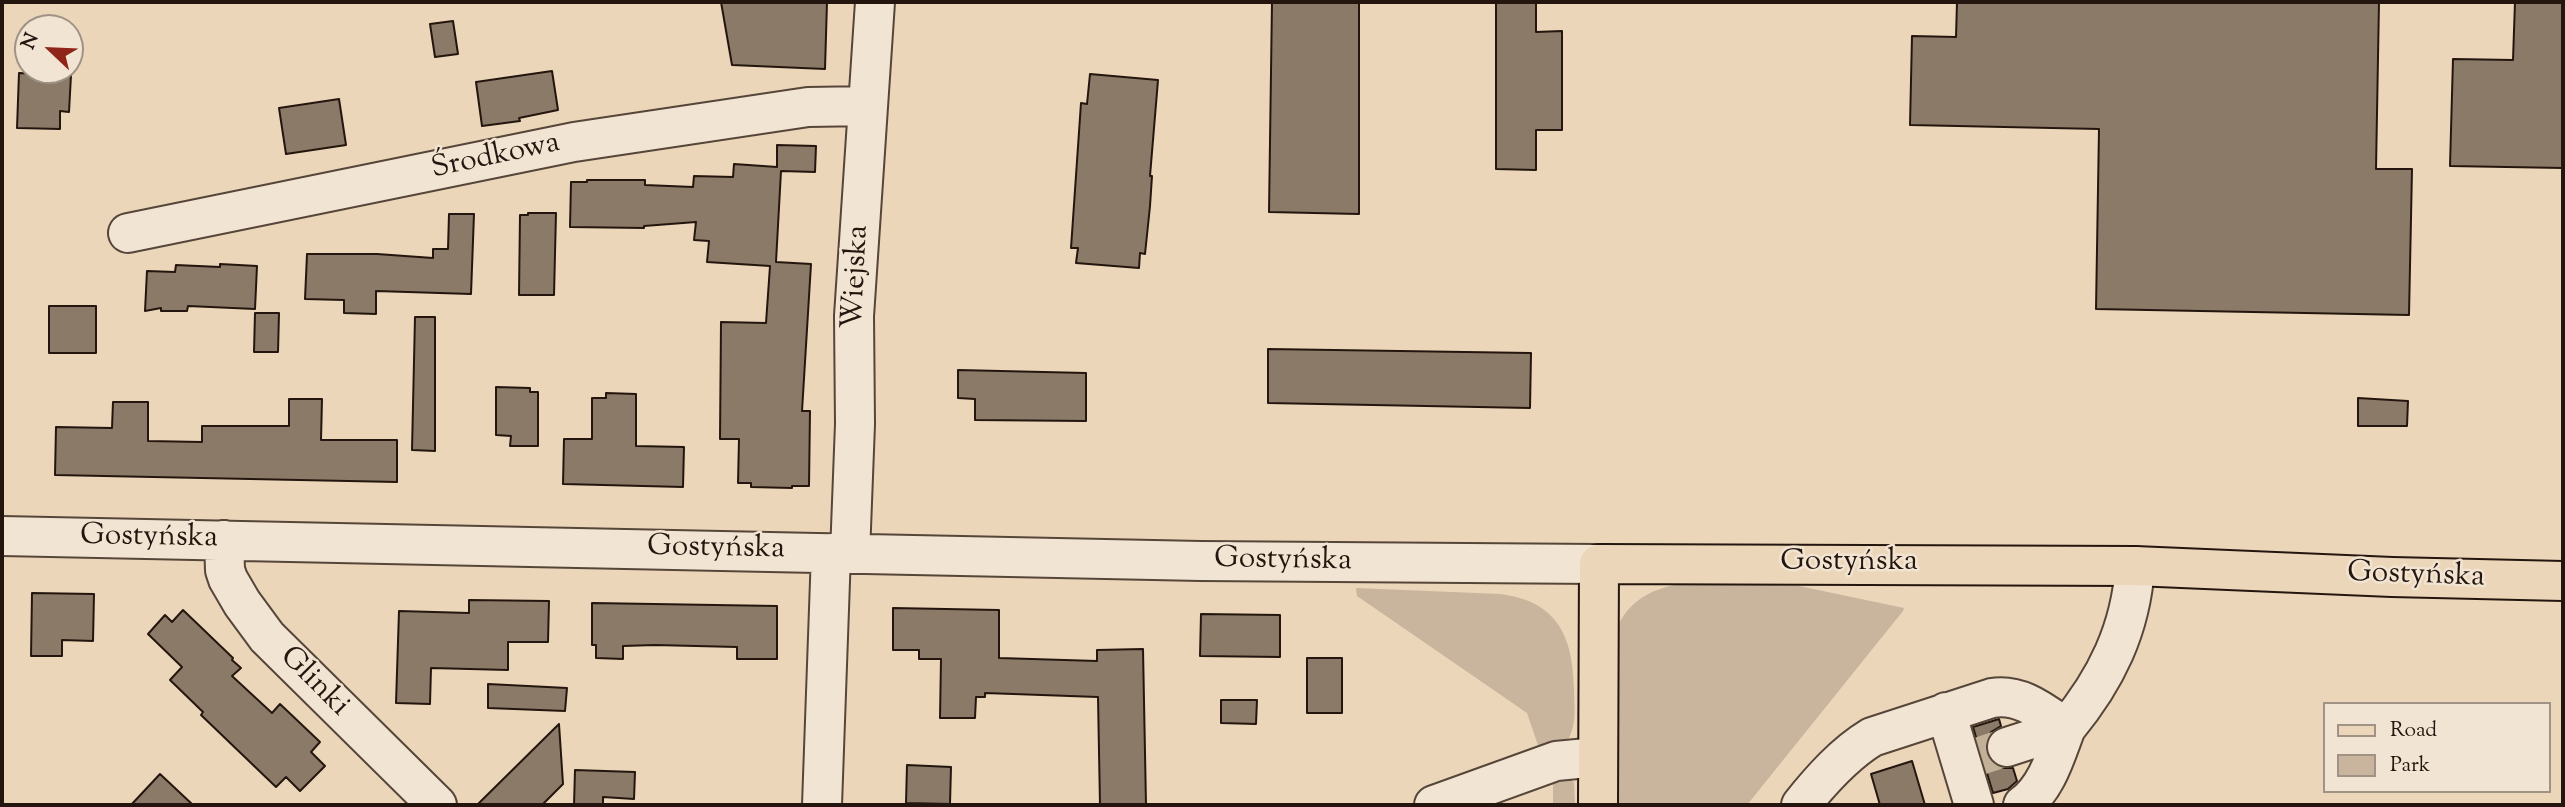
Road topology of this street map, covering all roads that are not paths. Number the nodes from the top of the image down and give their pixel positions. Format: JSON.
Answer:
{"nodes":[{"id":1,"x":875,"y":2,"type":"edge"},
{"id":2,"x":868,"y":106,"type":"junction"},
{"id":3,"x":128,"y":233,"type":"dead end"},
{"id":4,"x":2,"y":536,"type":"edge"},
{"id":5,"x":224,"y":540,"type":"junction"},
{"id":6,"x":840,"y":553,"type":"junction"},
{"id":7,"x":1599,"y":564,"type":"junction"},
{"id":8,"x":2134,"y":566,"type":"junction"},
{"id":9,"x":2563,"y":581,"type":"edge"},
{"id":10,"x":1946,"y":712,"type":"junction"},
{"id":11,"x":2066,"y":728,"type":"junction"},
{"id":12,"x":1983,"y":755,"type":"junction"},
{"id":13,"x":1598,"y":757,"type":"junction"},
{"id":14,"x":1815,"y":798,"type":"edge"},
{"id":15,"x":437,"y":805,"type":"edge"},
{"id":16,"x":822,"y":805,"type":"edge"},
{"id":17,"x":1434,"y":805,"type":"edge"},
{"id":18,"x":1598,"y":805,"type":"edge"},
{"id":19,"x":1974,"y":805,"type":"edge"},
{"id":20,"x":2023,"y":805,"type":"edge"}],
"edges":[{"from":1,"to":2,"type":"street","name":"Wiejska"},
{"from":2,"to":3,"type":"street","name":"Środkowa"},
{"from":2,"to":6,"type":"street","name":"Wiejska"},
{"from":4,"to":5,"type":"street","name":"Gostyńska"},
{"from":5,"to":6,"type":"street","name":"Gostyńska"},
{"from":5,"to":15,"type":"street","name":"Glinki"},
{"from":6,"to":7,"type":"street","name":"Gostyńska"},
{"from":6,"to":16,"type":"street","name":"Wiejska"},
{"from":7,"to":8,"type":"main road","name":"Gostyńska"},
{"from":7,"to":13,"type":"main road"},
{"from":8,"to":9,"type":"main road","name":"Gostyńska"},
{"from":8,"to":11,"type":"street"},
{"from":10,"to":11,"type":"street"},
{"from":10,"to":12,"type":"street"},
{"from":10,"to":14,"type":"street"},
{"from":11,"to":12,"type":"street"},
{"from":11,"to":20,"type":"street"},
{"from":12,"to":19,"type":"street"},
{"from":13,"to":17,"type":"street"},
{"from":13,"to":18,"type":"main road"}]}
